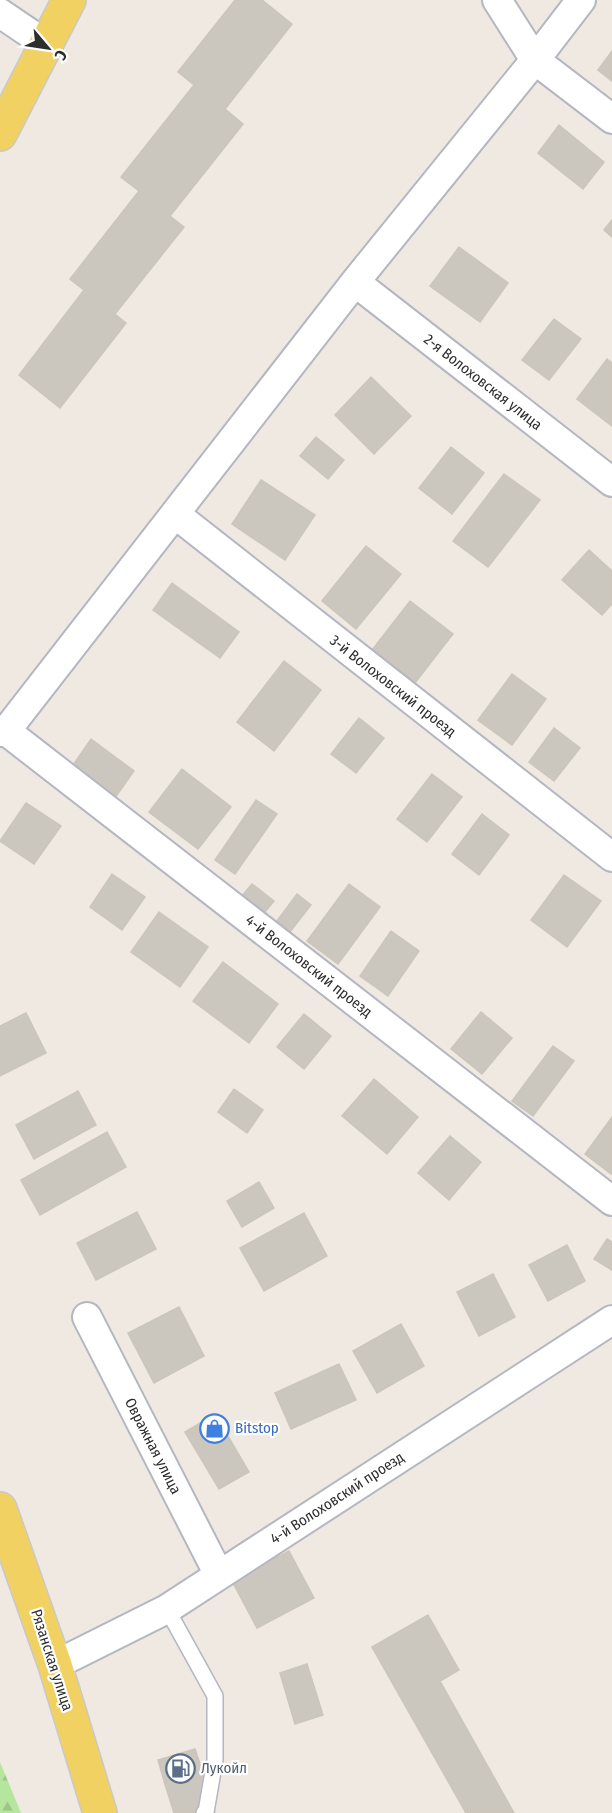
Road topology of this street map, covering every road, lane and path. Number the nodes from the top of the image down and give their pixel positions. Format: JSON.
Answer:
{"nodes":[{"id":1,"x":69,"y":0,"type":"edge"},
{"id":2,"x":497,"y":0,"type":"edge"},
{"id":3,"x":581,"y":0,"type":"edge"},
{"id":4,"x":0,"y":13,"type":"edge"},
{"id":5,"x":47,"y":45,"type":"junction"},
{"id":6,"x":534,"y":60,"type":"junction"},
{"id":7,"x":612,"y":119,"type":"edge"},
{"id":8,"x":0,"y":134,"type":"edge"},
{"id":9,"x":355,"y":282,"type":"junction"},
{"id":10,"x":612,"y":482,"type":"edge"},
{"id":11,"x":175,"y":514,"type":"junction"},
{"id":12,"x":3,"y":731,"type":"edge"},
{"id":13,"x":612,"y":858,"type":"edge"},
{"id":14,"x":612,"y":1202,"type":"edge"},
{"id":15,"x":87,"y":1317,"type":"dead end"},
{"id":16,"x":612,"y":1320,"type":"edge"},
{"id":17,"x":0,"y":1509,"type":"edge"},
{"id":18,"x":219,"y":1575,"type":"junction"},
{"id":19,"x":167,"y":1609,"type":"junction"},
{"id":20,"x":55,"y":1665,"type":"junction"},
{"id":21,"x":100,"y":1813,"type":"edge"},
{"id":22,"x":204,"y":1813,"type":"edge"}],
"edges":[{"from":1,"to":5,"type":"main road"},
{"from":2,"to":6,"type":"street"},
{"from":3,"to":6,"type":"street"},
{"from":4,"to":5,"type":"street"},
{"from":5,"to":8,"type":"main road"},
{"from":6,"to":7,"type":"street"},
{"from":6,"to":9,"type":"street"},
{"from":9,"to":10,"type":"street","name":"2-я Волоховская улица"},
{"from":9,"to":11,"type":"street"},
{"from":11,"to":12,"type":"street"},
{"from":11,"to":13,"type":"street","name":"3-й Волоховский проезд"},
{"from":12,"to":14,"type":"street","name":"4-й Волоховский проезд"},
{"from":15,"to":18,"type":"street","name":"Овражная улица"},
{"from":16,"to":18,"type":"street","name":"4-й Волоховский проезд"},
{"from":17,"to":20,"type":"main road","name":"Рязанская улица"},
{"from":18,"to":19,"type":"street","name":"4-й Волоховский проезд"},
{"from":19,"to":20,"type":"street","name":"4-й Волоховский проезд"},
{"from":19,"to":22,"type":"lane"},
{"from":20,"to":21,"type":"main road","name":"Рязанская улица"}]}
